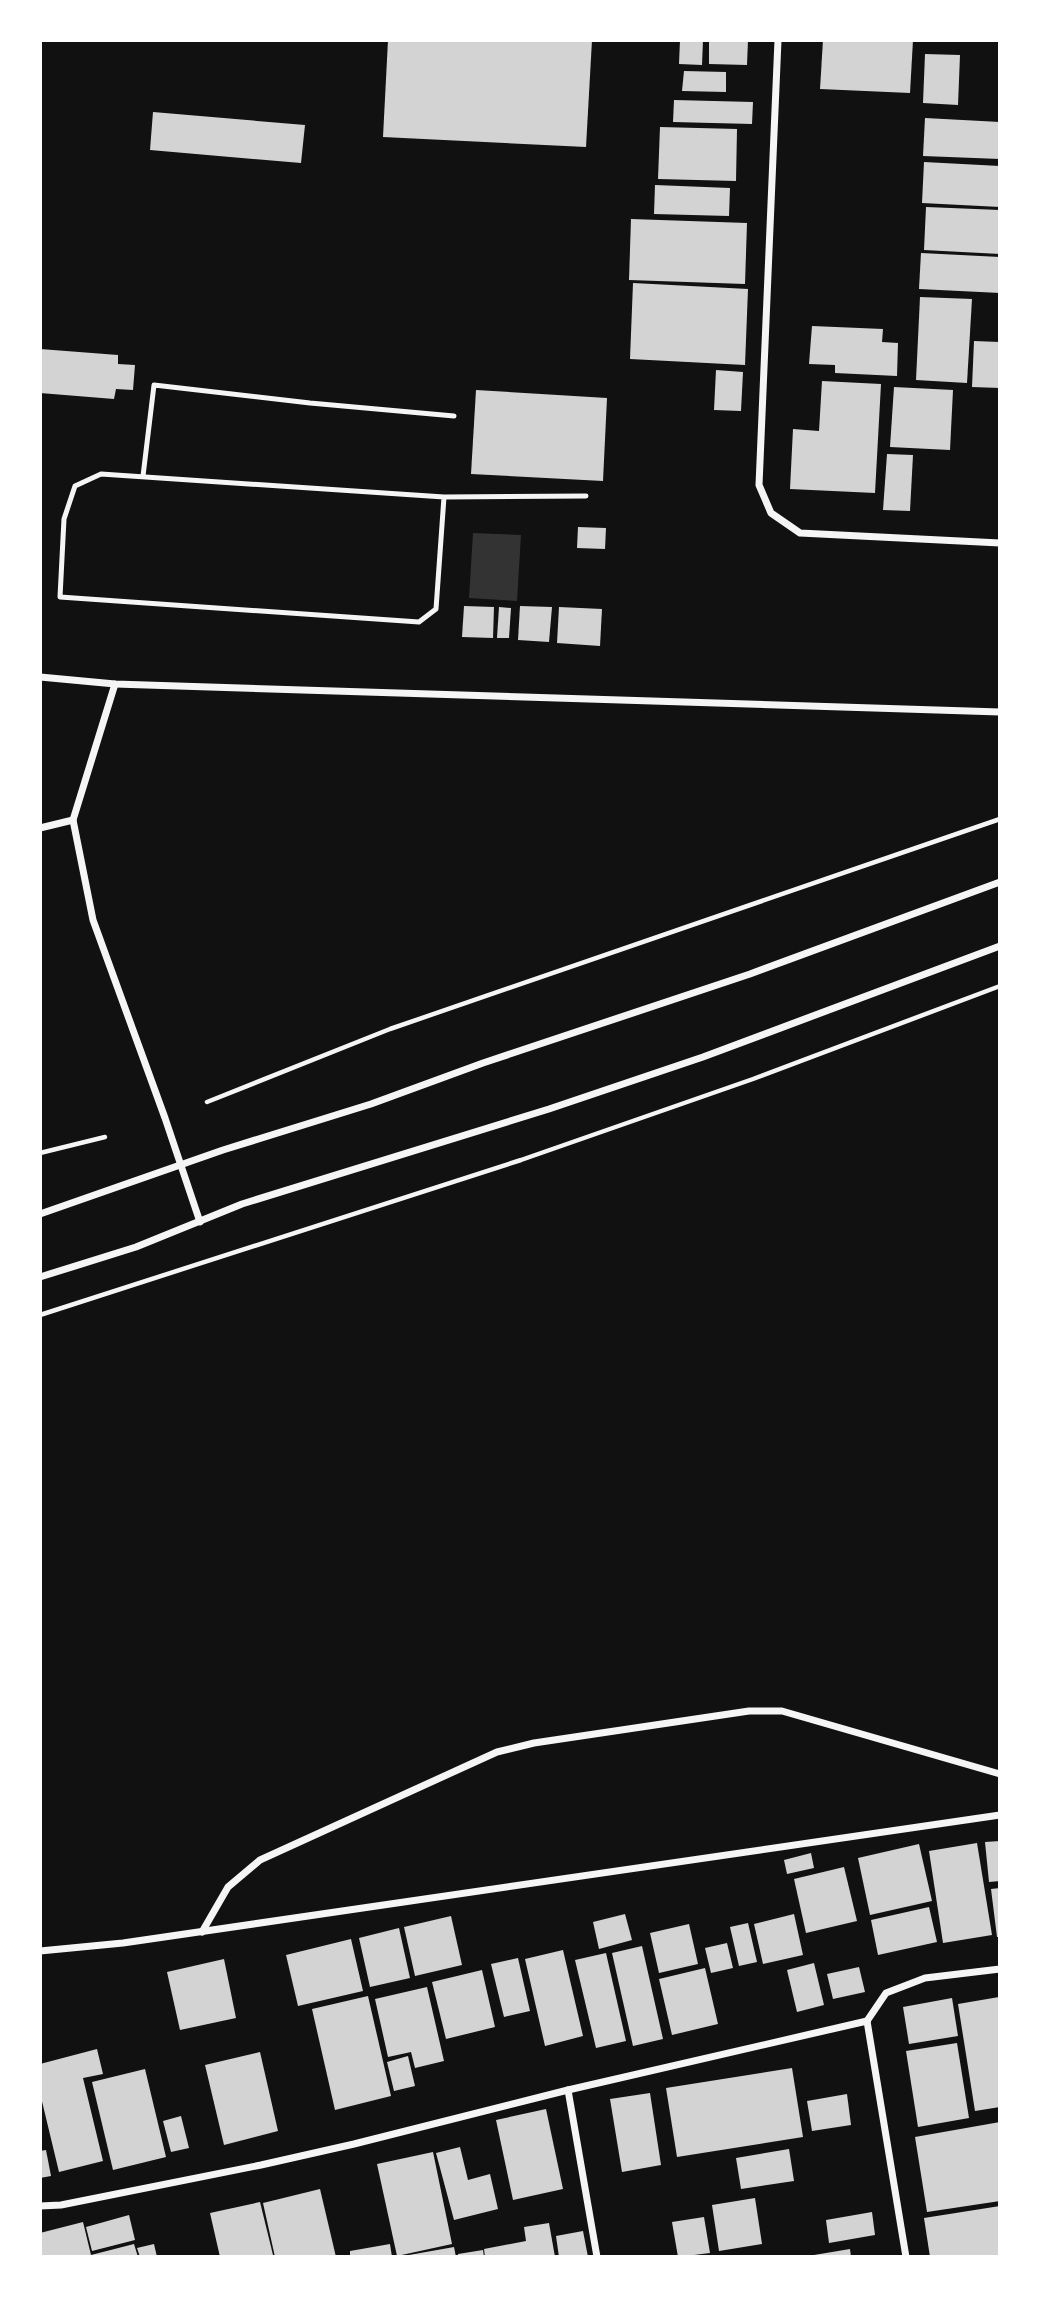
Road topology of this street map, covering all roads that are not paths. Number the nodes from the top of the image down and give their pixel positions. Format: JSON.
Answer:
{"nodes":[{"id":1,"x":778,"y":40,"type":"edge"},
{"id":2,"x":454,"y":416,"type":"dead end"},
{"id":3,"x":143,"y":476,"type":"junction"},
{"id":4,"x":586,"y":496,"type":"dead end"},
{"id":5,"x":444,"y":497,"type":"junction"},
{"id":6,"x":1000,"y":543,"type":"edge"},
{"id":7,"x":40,"y":677,"type":"edge"},
{"id":8,"x":115,"y":684,"type":"junction"},
{"id":9,"x":1000,"y":712,"type":"edge"},
{"id":10,"x":73,"y":820,"type":"junction"},
{"id":11,"x":40,"y":828,"type":"edge"},
{"id":12,"x":1000,"y":882,"type":"edge"},
{"id":13,"x":1000,"y":946,"type":"edge"},
{"id":14,"x":181,"y":1166,"type":"junction"},
{"id":15,"x":40,"y":1214,"type":"edge"},
{"id":16,"x":200,"y":1222,"type":"junction"},
{"id":17,"x":40,"y":1277,"type":"edge"},
{"id":18,"x":1000,"y":1774,"type":"edge"},
{"id":19,"x":1000,"y":1815,"type":"edge"},
{"id":20,"x":202,"y":1932,"type":"junction"},
{"id":21,"x":40,"y":1951,"type":"edge"},
{"id":22,"x":1000,"y":1969,"type":"edge"},
{"id":23,"x":867,"y":2021,"type":"junction"},
{"id":24,"x":568,"y":2090,"type":"junction"},
{"id":25,"x":40,"y":2206,"type":"edge"},
{"id":26,"x":597,"y":2257,"type":"edge"},
{"id":27,"x":906,"y":2257,"type":"edge"}],
"edges":[{"from":1,"to":6,"type":"street"},
{"from":2,"to":3,"type":"lane"},
{"from":3,"to":5,"type":"lane"},
{"from":3,"to":5,"type":"lane"},
{"from":4,"to":5,"type":"lane"},
{"from":7,"to":8,"type":"street"},
{"from":8,"to":9,"type":"street"},
{"from":8,"to":10,"type":"street"},
{"from":10,"to":11,"type":"street"},
{"from":10,"to":14,"type":"street"},
{"from":12,"to":14,"type":"street"},
{"from":13,"to":16,"type":"street"},
{"from":14,"to":15,"type":"street"},
{"from":14,"to":16,"type":"street"},
{"from":16,"to":17,"type":"street"},
{"from":18,"to":20,"type":"street"},
{"from":19,"to":20,"type":"street"},
{"from":20,"to":21,"type":"street"},
{"from":22,"to":23,"type":"street"},
{"from":23,"to":24,"type":"street"},
{"from":23,"to":27,"type":"street"},
{"from":24,"to":25,"type":"street"},
{"from":24,"to":26,"type":"street"}]}
